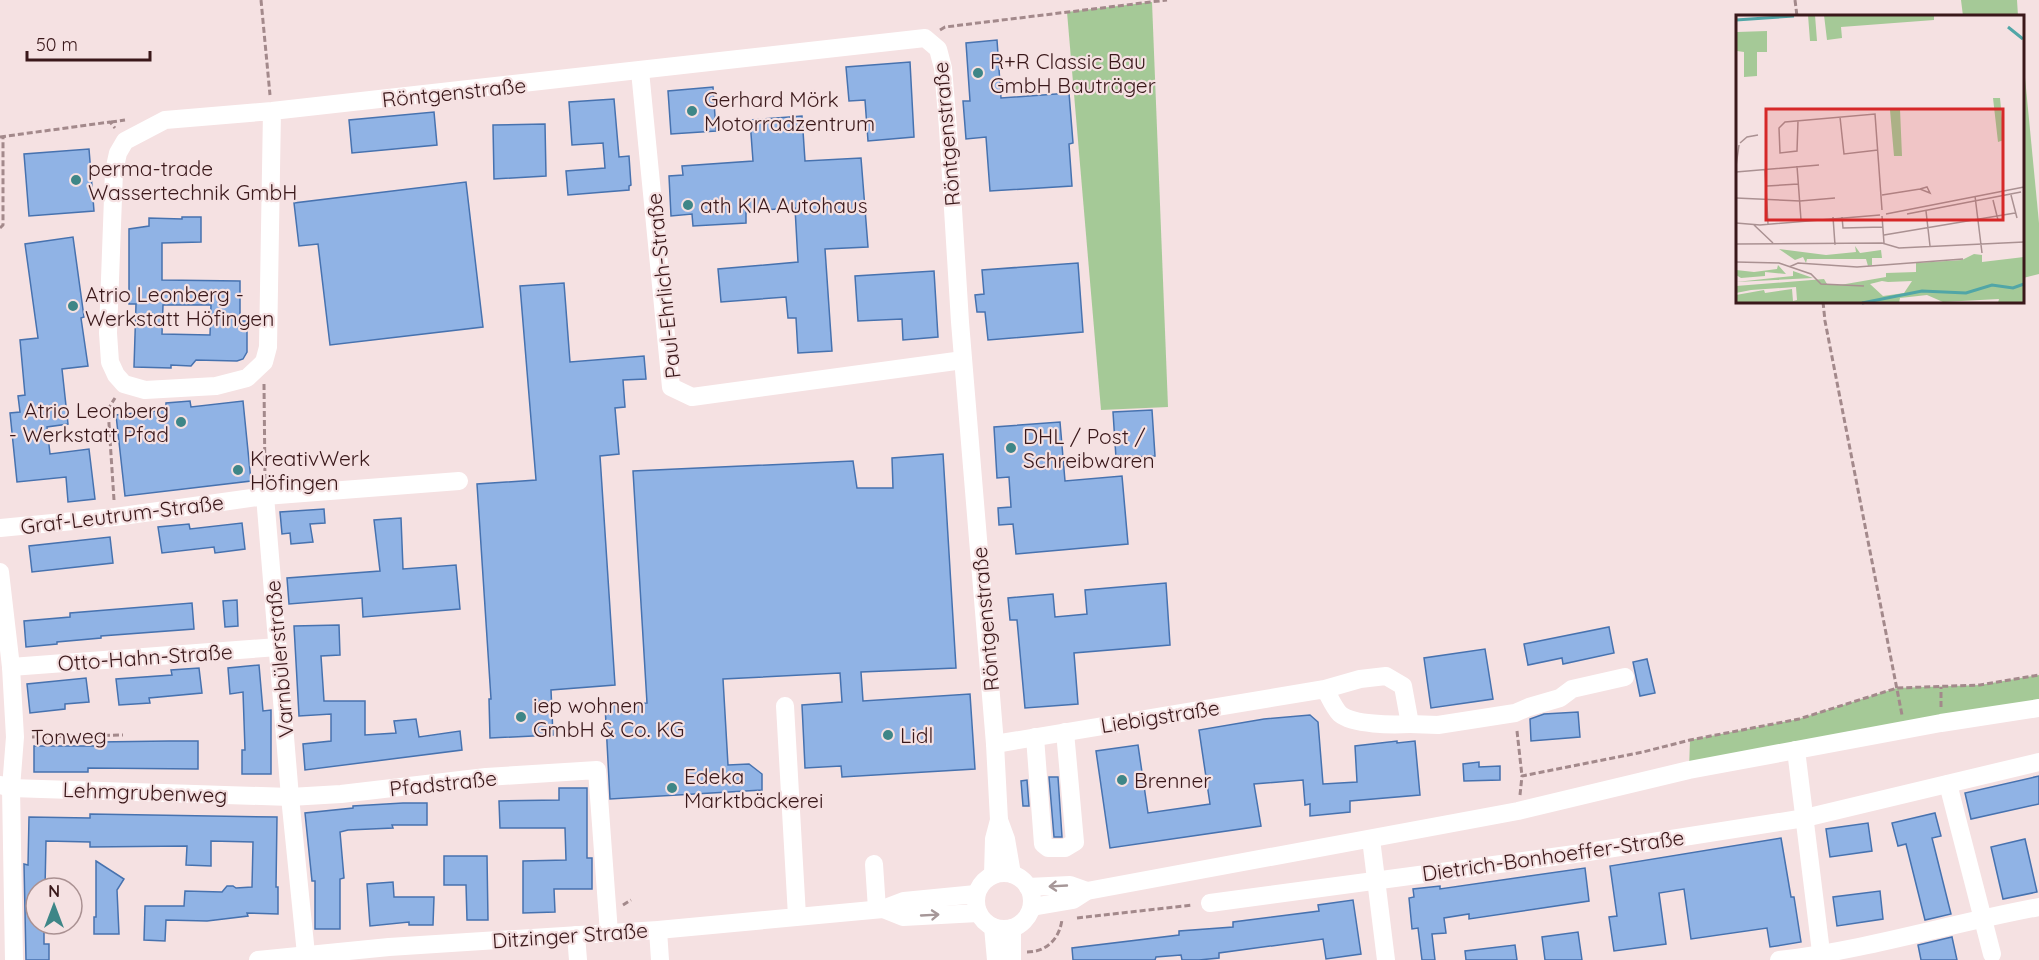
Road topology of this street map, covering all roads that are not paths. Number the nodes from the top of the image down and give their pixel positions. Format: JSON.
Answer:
{"nodes":[{"id":1,"x":640,"y":71,"type":"junction"},
{"id":2,"x":272,"y":111,"type":"junction"},
{"id":3,"x":963,"y":360,"type":"junction"},
{"id":4,"x":459,"y":481,"type":"dead end"},
{"id":5,"x":266,"y":496,"type":"junction"},
{"id":6,"x":0,"y":528,"type":"edge"},
{"id":7,"x":0,"y":572,"type":"edge"},
{"id":8,"x":278,"y":647,"type":"junction"},
{"id":9,"x":11,"y":667,"type":"junction"},
{"id":10,"x":1625,"y":677,"type":"dead end"},
{"id":11,"x":1325,"y":689,"type":"junction"},
{"id":12,"x":785,"y":706,"type":"dead end"},
{"id":13,"x":2039,"y":708,"type":"edge"},
{"id":14,"x":1410,"y":724,"type":"junction"},
{"id":15,"x":1065,"y":732,"type":"junction"},
{"id":16,"x":1035,"y":737,"type":"junction"},
{"id":17,"x":996,"y":744,"type":"junction"},
{"id":18,"x":1796,"y":750,"type":"junction"},
{"id":19,"x":2039,"y":762,"type":"edge"},
{"id":20,"x":1948,"y":784,"type":"junction"},
{"id":21,"x":6,"y":786,"type":"edge"},
{"id":22,"x":290,"y":796,"type":"junction"},
{"id":23,"x":1805,"y":818,"type":"junction"},
{"id":24,"x":999,"y":820,"type":"junction"},
{"id":25,"x":1371,"y":839,"type":"junction"},
{"id":26,"x":874,"y":864,"type":"dead end"},
{"id":27,"x":1012,"y":873,"type":"junction"},
{"id":28,"x":993,"y":875,"type":"junction"},
{"id":29,"x":1376,"y":881,"type":"junction"},
{"id":30,"x":1028,"y":887,"type":"junction"},
{"id":31,"x":1087,"y":891,"type":"junction"},
{"id":32,"x":976,"y":894,"type":"junction"},
{"id":33,"x":1210,"y":903,"type":"road end"},
{"id":34,"x":1032,"y":907,"type":"junction"},
{"id":35,"x":2039,"y":907,"type":"edge"},
{"id":36,"x":880,"y":909,"type":"junction"},
{"id":37,"x":978,"y":913,"type":"junction"},
{"id":38,"x":797,"y":916,"type":"junction"},
{"id":39,"x":1983,"y":917,"type":"junction"},
{"id":40,"x":993,"y":927,"type":"junction"},
{"id":41,"x":1012,"y":928,"type":"junction"},
{"id":42,"x":658,"y":930,"type":"junction"},
{"id":43,"x":609,"y":933,"type":"junction"},
{"id":44,"x":576,"y":935,"type":"junction"},
{"id":45,"x":306,"y":954,"type":"junction"},
{"id":46,"x":1992,"y":954,"type":"dead end"},
{"id":47,"x":1007,"y":958,"type":"edge"},
{"id":48,"x":1822,"y":958,"type":"edge"},
{"id":49,"x":14,"y":960,"type":"edge"},
{"id":50,"x":258,"y":960,"type":"edge"},
{"id":51,"x":578,"y":960,"type":"edge"},
{"id":52,"x":660,"y":960,"type":"edge"},
{"id":53,"x":1386,"y":960,"type":"edge"},
{"id":54,"x":1779,"y":960,"type":"edge"}],
"edges":[{"from":1,"to":2,"type":"street","name":"Röntgenstraße"},
{"from":1,"to":3,"type":"street","name":"Paul-Ehrlich-Straße"},
{"from":1,"to":3,"type":"street","name":"Röntgenstraße"},
{"from":2,"to":2,"type":"street","name":"Röntgenstraße"},
{"from":3,"to":17,"type":"street","name":"Röntgenstraße"},
{"from":4,"to":5,"type":"street","name":"Graf-Leutrum-Straße"},
{"from":5,"to":6,"type":"street","name":"Graf-Leutrum-Straße"},
{"from":5,"to":8,"type":"street","name":"Varnbülerstraße"},
{"from":7,"to":9,"type":"street","name":"Tonweg"},
{"from":8,"to":9,"type":"street","name":"Otto-Hahn-Straße"},
{"from":8,"to":22,"type":"street","name":"Varnbülerstraße"},
{"from":9,"to":21,"type":"street","name":"Tonweg"},
{"from":10,"to":14,"type":"street"},
{"from":11,"to":14,"type":"street"},
{"from":11,"to":14,"type":"street","name":"Liebigstraße"},
{"from":11,"to":15,"type":"street","name":"Liebigstraße"},
{"from":12,"to":38,"type":"street"},
{"from":13,"to":18,"type":"street"},
{"from":15,"to":16,"type":"street","name":"Liebigstraße"},
{"from":15,"to":16,"type":"street"},
{"from":16,"to":17,"type":"street","name":"Liebigstraße"},
{"from":17,"to":24,"type":"street","name":"Röntgenstraße"},
{"from":18,"to":23,"type":"street"},
{"from":18,"to":25,"type":"street"},
{"from":19,"to":20,"type":"street","name":"Dietrich-Bonhoeffer-Straße"},
{"from":20,"to":23,"type":"street","name":"Dietrich-Bonhoeffer-Straße"},
{"from":20,"to":39,"type":"street"},
{"from":21,"to":22,"type":"street","name":"Lehmgrubenweg"},
{"from":21,"to":49,"type":"street","name":"Tonweg"},
{"from":22,"to":43,"type":"street","name":"Pfadstraße"},
{"from":22,"to":45,"type":"street","name":"Varnbülerstraße"},
{"from":23,"to":29,"type":"street","name":"Dietrich-Bonhoeffer-Straße"},
{"from":23,"to":48,"type":"street"},
{"from":24,"to":27,"type":"street","name":"Röntgenstraße"},
{"from":24,"to":28,"type":"street","name":"Röntgenstraße"},
{"from":25,"to":29,"type":"street"},
{"from":25,"to":31,"type":"street"},
{"from":26,"to":36,"type":"street"},
{"from":27,"to":28,"type":"street"},
{"from":27,"to":30,"type":"street"},
{"from":28,"to":32,"type":"street"},
{"from":29,"to":33,"type":"street","name":"Dietrich-Bonhoeffer-Straße"},
{"from":29,"to":53,"type":"street"},
{"from":31,"to":30,"type":"street","one_way":true},
{"from":30,"to":34,"type":"street"},
{"from":31,"to":34,"type":"street"},
{"from":32,"to":36,"type":"street","name":"Ditzinger Straße"},
{"from":32,"to":37,"type":"street"},
{"from":34,"to":41,"type":"street"},
{"from":35,"to":39,"type":"street"},
{"from":36,"to":37,"type":"street","name":"Ditzinger Straße","one_way":true},
{"from":36,"to":38,"type":"street","name":"Ditzinger Straße"},
{"from":37,"to":40,"type":"street"},
{"from":38,"to":42,"type":"street","name":"Ditzinger Straße"},
{"from":39,"to":46,"type":"street"},
{"from":39,"to":48,"type":"street"},
{"from":40,"to":41,"type":"street"},
{"from":40,"to":47,"type":"street"},
{"from":41,"to":47,"type":"street"},
{"from":42,"to":43,"type":"street","name":"Ditzinger Straße"},
{"from":42,"to":52,"type":"street"},
{"from":43,"to":44,"type":"street","name":"Ditzinger Straße"},
{"from":44,"to":45,"type":"street","name":"Ditzinger Straße"},
{"from":44,"to":51,"type":"street"},
{"from":45,"to":50,"type":"street","name":"Ditzinger Straße"},
{"from":48,"to":54,"type":"street"}]}
